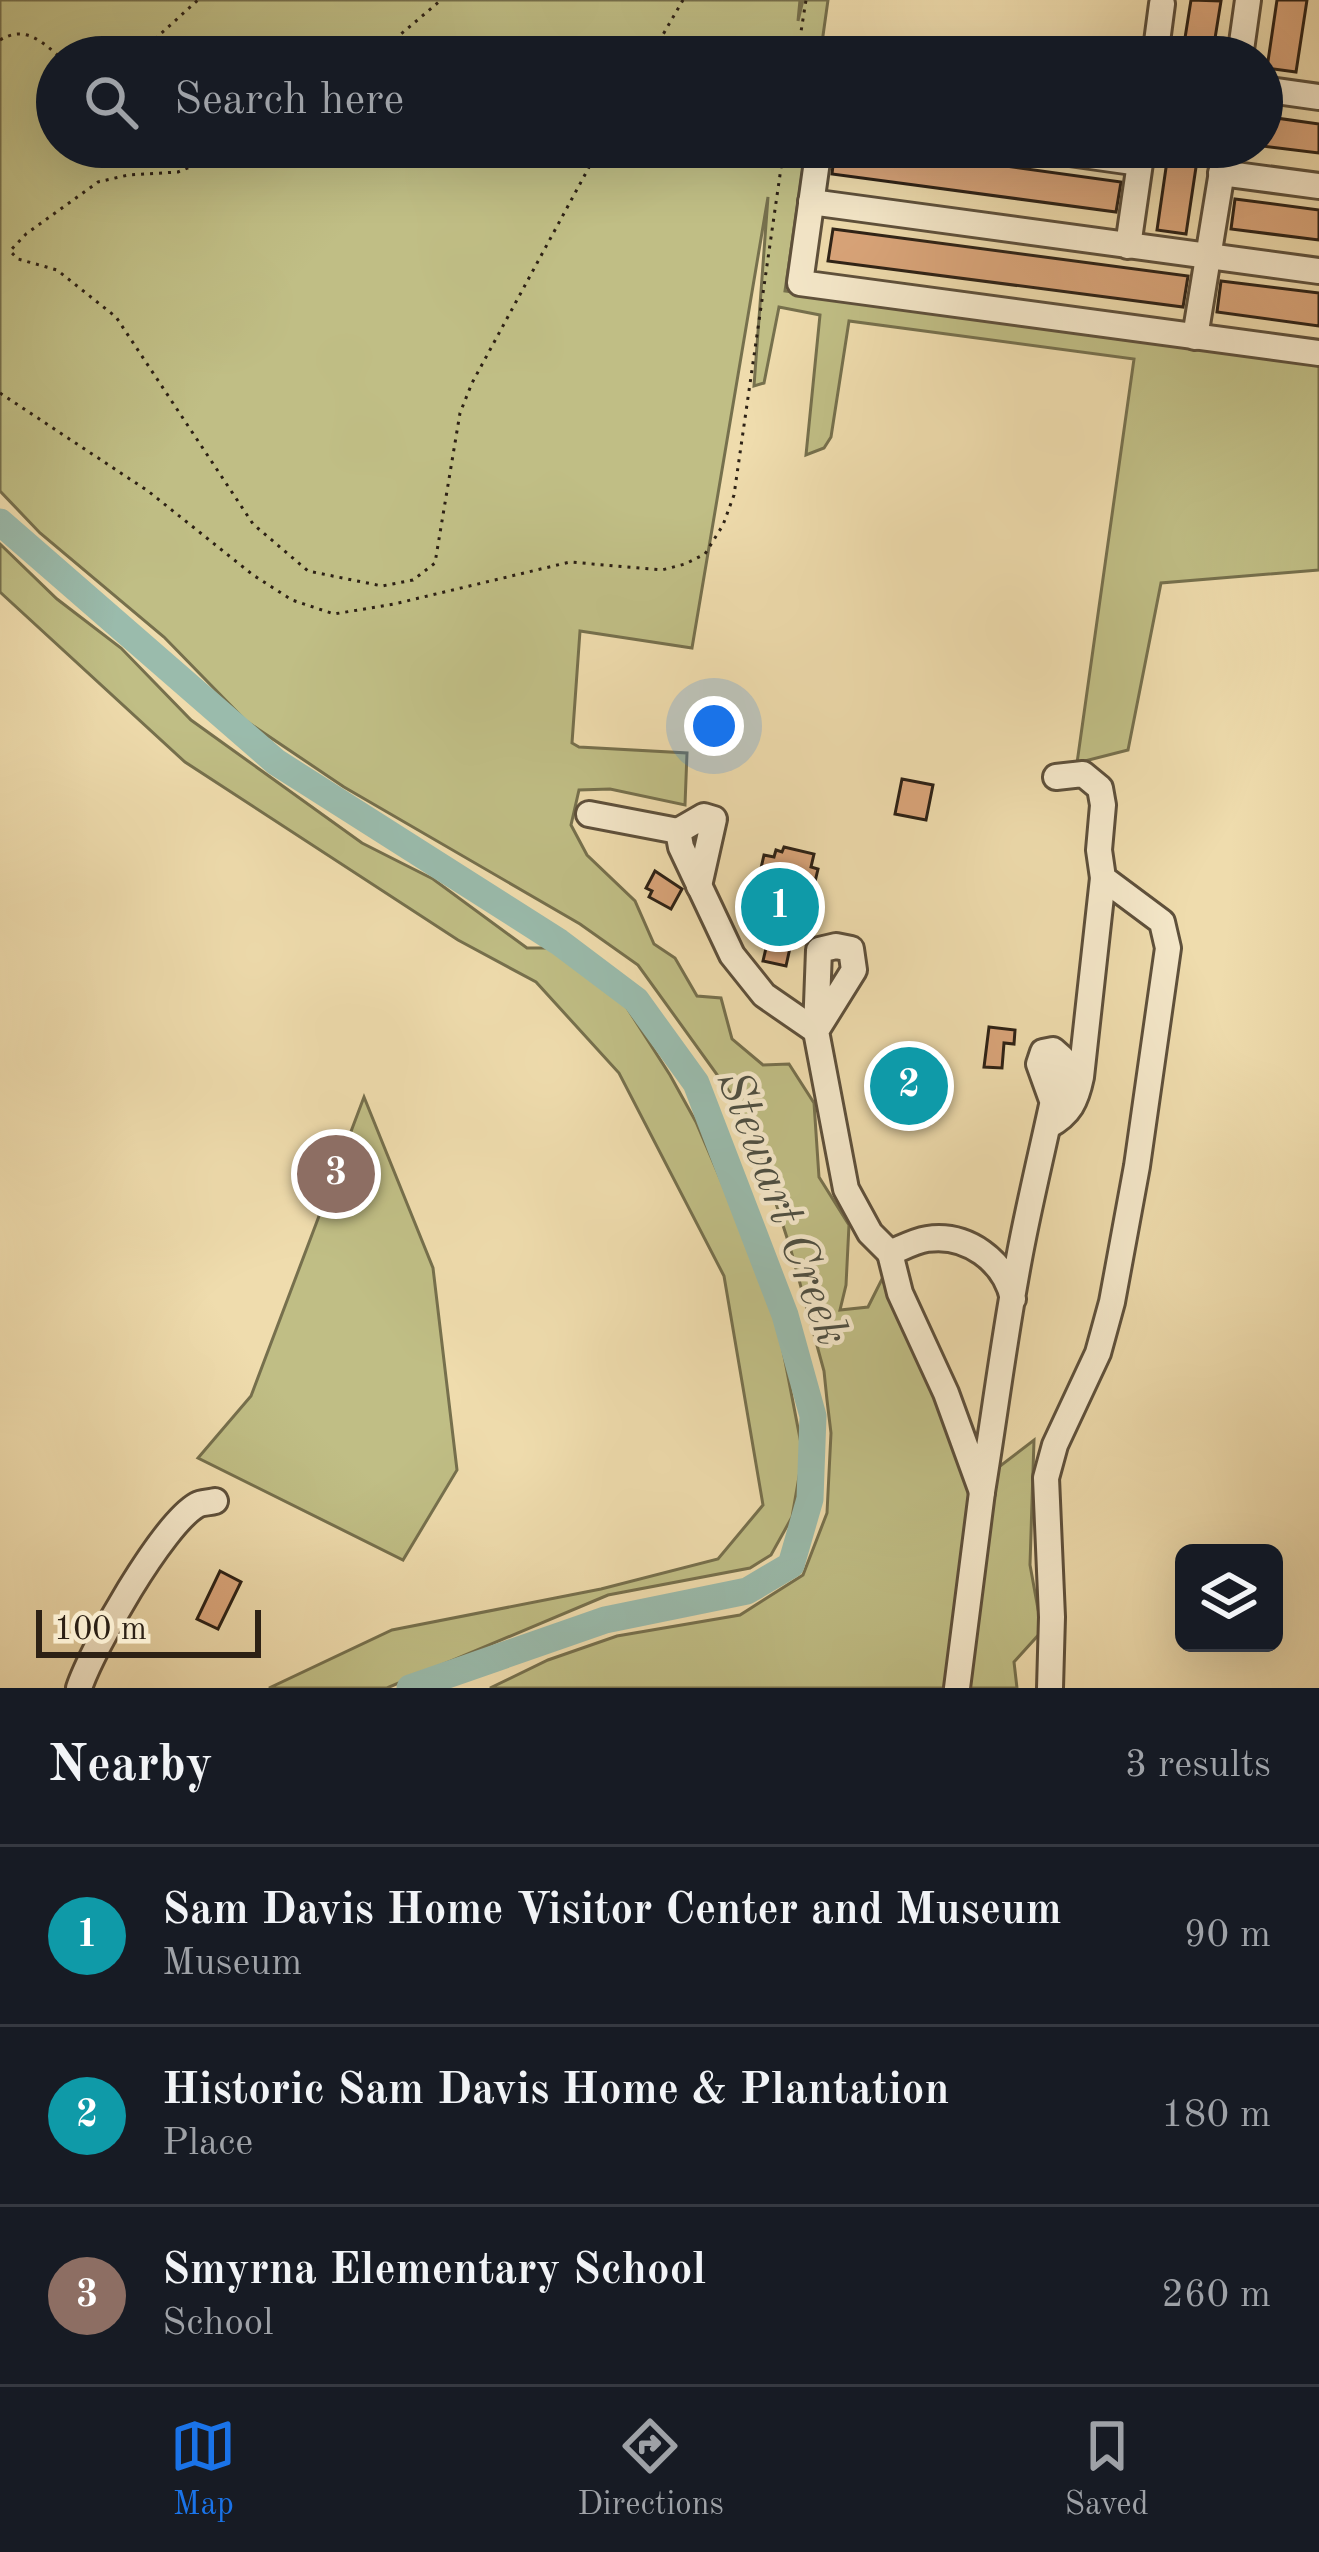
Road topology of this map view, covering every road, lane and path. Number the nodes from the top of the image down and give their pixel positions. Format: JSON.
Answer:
{"nodes":[{"id":1,"x":198,"y":0,"type":"edge"},
{"id":2,"x":441,"y":0,"type":"edge"},
{"id":3,"x":683,"y":0,"type":"edge"},
{"id":4,"x":806,"y":0,"type":"edge"},
{"id":5,"x":1248,"y":0,"type":"edge"},
{"id":6,"x":1162,"y":4,"type":"dead end"},
{"id":7,"x":158,"y":36,"type":"edge"},
{"id":8,"x":399,"y":36,"type":"edge"},
{"id":9,"x":662,"y":36,"type":"edge"},
{"id":10,"x":800,"y":36,"type":"edge"},
{"id":11,"x":1158,"y":36,"type":"edge"},
{"id":12,"x":1243,"y":36,"type":"edge"},
{"id":13,"x":0,"y":40,"type":"edge"},
{"id":14,"x":36,"y":41,"type":"edge"},
{"id":15,"x":1283,"y":92,"type":"edge"},
{"id":16,"x":1319,"y":97,"type":"edge"},
{"id":17,"x":188,"y":168,"type":"edge"},
{"id":18,"x":588,"y":168,"type":"edge"},
{"id":19,"x":781,"y":168,"type":"edge"},
{"id":20,"x":816,"y":168,"type":"edge"},
{"id":21,"x":1139,"y":168,"type":"edge"},
{"id":22,"x":1222,"y":168,"type":"edge"},
{"id":23,"x":1221,"y":173,"type":"junction"},
{"id":24,"x":1319,"y":186,"type":"edge"},
{"id":25,"x":811,"y":202,"type":"junction"},
{"id":26,"x":1128,"y":246,"type":"junction"},
{"id":27,"x":1208,"y":255,"type":"junction"},
{"id":28,"x":1319,"y":271,"type":"edge"},
{"id":29,"x":1195,"y":337,"type":"junction"},
{"id":30,"x":1319,"y":353,"type":"edge"},
{"id":31,"x":0,"y":393,"type":"edge"},
{"id":32,"x":1056,"y":776,"type":"dead end"},
{"id":33,"x":589,"y":814,"type":"dead end"},
{"id":34,"x":677,"y":831,"type":"junction"},
{"id":35,"x":1103,"y":878,"type":"junction"},
{"id":36,"x":699,"y":886,"type":"junction"},
{"id":37,"x":1062,"y":1058,"type":"dead end"},
{"id":38,"x":1050,"y":1114,"type":"junction"},
{"id":39,"x":890,"y":1253,"type":"junction"},
{"id":40,"x":1013,"y":1299,"type":"junction"},
{"id":41,"x":982,"y":1492,"type":"junction"},
{"id":42,"x":215,"y":1501,"type":"dead end"},
{"id":43,"x":83,"y":1677,"type":"edge"},
{"id":44,"x":957,"y":1688,"type":"edge"},
{"id":45,"x":1050,"y":1688,"type":"edge"}],
"edges":[{"from":1,"to":7,"type":"path"},
{"from":2,"to":8,"type":"path"},
{"from":3,"to":9,"type":"path"},
{"from":4,"to":10,"type":"path"},
{"from":5,"to":12,"type":"street"},
{"from":6,"to":11,"type":"street"},
{"from":13,"to":14,"type":"path"},
{"from":15,"to":16,"type":"street"},
{"from":17,"to":18,"type":"path"},
{"from":19,"to":31,"type":"path"},
{"from":20,"to":25,"type":"street"},
{"from":21,"to":26,"type":"street"},
{"from":22,"to":23,"type":"street"},
{"from":23,"to":24,"type":"street"},
{"from":23,"to":27,"type":"street"},
{"from":25,"to":26,"type":"street"},
{"from":25,"to":29,"type":"street"},
{"from":26,"to":27,"type":"street"},
{"from":27,"to":28,"type":"street"},
{"from":27,"to":29,"type":"street"},
{"from":29,"to":30,"type":"street"},
{"from":32,"to":35,"type":"street"},
{"from":33,"to":34,"type":"street"},
{"from":34,"to":36,"type":"street"},
{"from":34,"to":36,"type":"street"},
{"from":35,"to":38,"type":"street"},
{"from":35,"to":45,"type":"street"},
{"from":36,"to":39,"type":"street"},
{"from":37,"to":38,"type":"street"},
{"from":38,"to":40,"type":"street"},
{"from":39,"to":40,"type":"street"},
{"from":39,"to":41,"type":"street"},
{"from":40,"to":41,"type":"street"},
{"from":41,"to":44,"type":"street"},
{"from":42,"to":43,"type":"street"}]}
